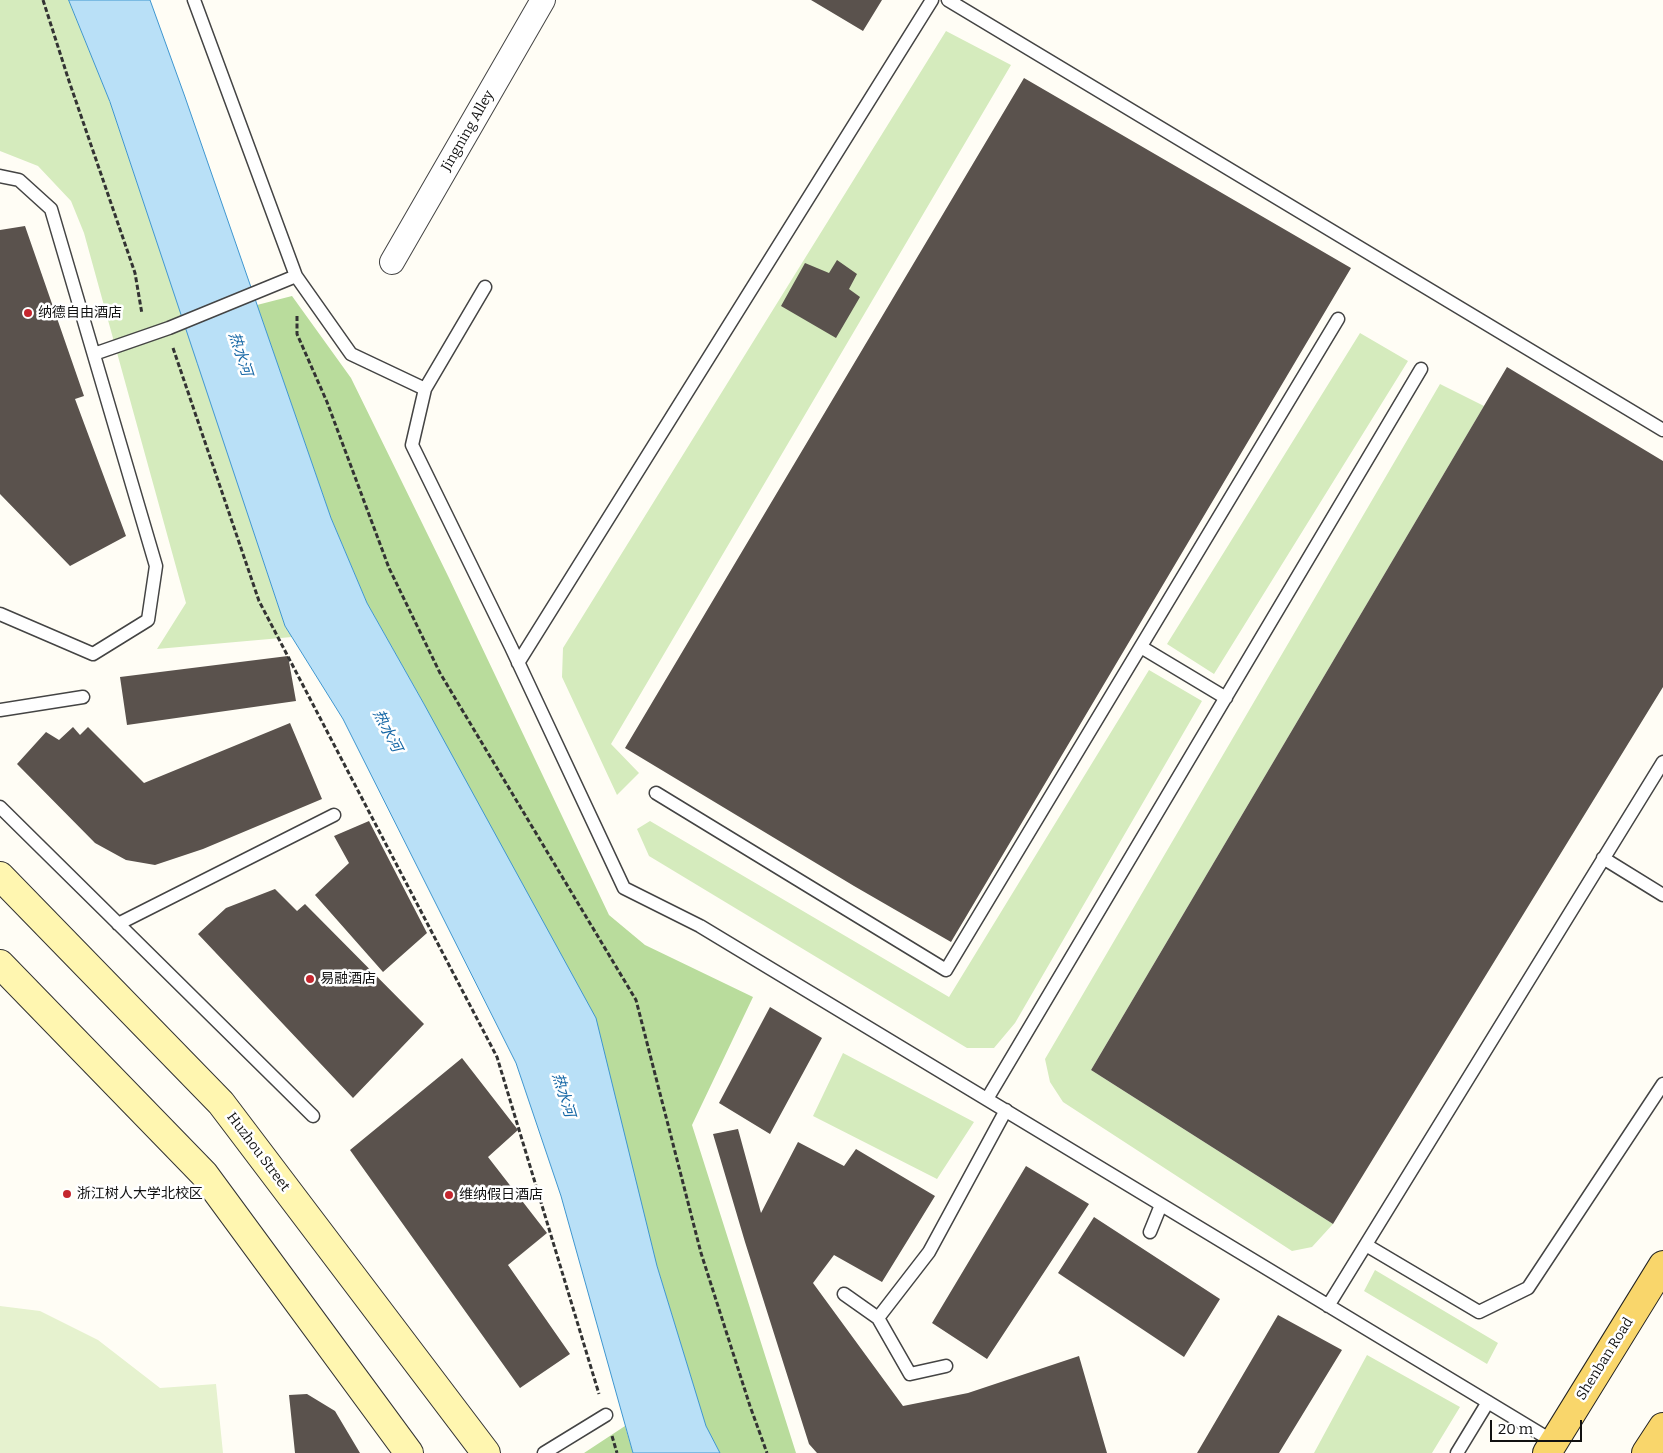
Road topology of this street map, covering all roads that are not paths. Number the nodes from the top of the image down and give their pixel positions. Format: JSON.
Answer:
{"nodes":[{"id":1,"x":194,"y":0,"type":"edge"},
{"id":2,"x":543,"y":0,"type":"edge"},
{"id":3,"x":932,"y":0,"type":"edge"},
{"id":4,"x":948,"y":0,"type":"edge"},
{"id":5,"x":0,"y":176,"type":"edge"},
{"id":6,"x":392,"y":262,"type":"dead end"},
{"id":7,"x":296,"y":276,"type":"junction"},
{"id":8,"x":484,"y":287,"type":"dead end"},
{"id":9,"x":1338,"y":319,"type":"dead end"},
{"id":10,"x":94,"y":354,"type":"junction"},
{"id":11,"x":1421,"y":369,"type":"dead end"},
{"id":12,"x":425,"y":389,"type":"junction"},
{"id":13,"x":1663,"y":430,"type":"edge"},
{"id":14,"x":0,"y":614,"type":"edge"},
{"id":15,"x":1140,"y":647,"type":"junction"},
{"id":16,"x":518,"y":663,"type":"junction"},
{"id":17,"x":83,"y":697,"type":"dead end"},
{"id":18,"x":1226,"y":698,"type":"junction"},
{"id":19,"x":0,"y":710,"type":"edge"},
{"id":20,"x":1663,"y":762,"type":"edge"},
{"id":21,"x":656,"y":793,"type":"dead end"},
{"id":22,"x":0,"y":807,"type":"edge"},
{"id":23,"x":334,"y":815,"type":"dead end"},
{"id":24,"x":1604,"y":858,"type":"junction"},
{"id":25,"x":0,"y":876,"type":"edge"},
{"id":26,"x":1663,"y":894,"type":"edge"},
{"id":27,"x":118,"y":924,"type":"junction"},
{"id":28,"x":0,"y":964,"type":"edge"},
{"id":29,"x":1663,"y":1084,"type":"edge"},
{"id":30,"x":987,"y":1100,"type":"junction"},
{"id":31,"x":1006,"y":1110,"type":"junction"},
{"id":32,"x":313,"y":1116,"type":"dead end"},
{"id":33,"x":1161,"y":1204,"type":"junction"},
{"id":34,"x":1150,"y":1232,"type":"dead end"},
{"id":35,"x":1366,"y":1245,"type":"junction"},
{"id":36,"x":1663,"y":1266,"type":"edge"},
{"id":37,"x":844,"y":1294,"type":"dead end"},
{"id":38,"x":1328,"y":1306,"type":"junction"},
{"id":39,"x":878,"y":1318,"type":"junction"},
{"id":40,"x":946,"y":1366,"type":"dead end"},
{"id":41,"x":1488,"y":1402,"type":"junction"},
{"id":42,"x":606,"y":1415,"type":"road end"},
{"id":43,"x":1663,"y":1426,"type":"edge"},
{"id":44,"x":1551,"y":1447,"type":"edge"},
{"id":45,"x":409,"y":1453,"type":"edge"},
{"id":46,"x":486,"y":1453,"type":"edge"},
{"id":47,"x":544,"y":1453,"type":"edge"},
{"id":48,"x":1457,"y":1453,"type":"edge"},
{"id":49,"x":1646,"y":1453,"type":"edge"}],
"edges":[{"from":1,"to":7,"type":"lane"},
{"from":2,"to":6,"type":"street","name":"Jingning Alley"},
{"from":3,"to":16,"type":"lane"},
{"from":4,"to":13,"type":"lane"},
{"from":5,"to":10,"type":"lane"},
{"from":7,"to":10,"type":"lane"},
{"from":7,"to":12,"type":"lane"},
{"from":8,"to":12,"type":"lane"},
{"from":9,"to":15,"type":"lane"},
{"from":10,"to":14,"type":"lane"},
{"from":11,"to":18,"type":"lane"},
{"from":12,"to":16,"type":"lane"},
{"from":15,"to":18,"type":"lane"},
{"from":15,"to":21,"type":"lane"},
{"from":16,"to":30,"type":"lane"},
{"from":17,"to":19,"type":"lane"},
{"from":18,"to":30,"type":"lane"},
{"from":20,"to":24,"type":"lane"},
{"from":22,"to":27,"type":"lane"},
{"from":23,"to":27,"type":"lane"},
{"from":24,"to":26,"type":"lane"},
{"from":24,"to":35,"type":"lane"},
{"from":25,"to":46,"type":"main road","name":"Huzhou Street"},
{"from":27,"to":32,"type":"lane"},
{"from":28,"to":45,"type":"main road"},
{"from":29,"to":35,"type":"lane"},
{"from":30,"to":31,"type":"lane"},
{"from":31,"to":33,"type":"lane"},
{"from":31,"to":39,"type":"lane"},
{"from":33,"to":34,"type":"lane"},
{"from":33,"to":38,"type":"lane"},
{"from":35,"to":38,"type":"lane"},
{"from":36,"to":44,"type":"main road","name":"Shenban Road"},
{"from":37,"to":39,"type":"lane"},
{"from":38,"to":41,"type":"lane"},
{"from":39,"to":40,"type":"lane"},
{"from":41,"to":44,"type":"lane"},
{"from":41,"to":48,"type":"lane"},
{"from":42,"to":47,"type":"lane"},
{"from":43,"to":49,"type":"main road"}]}
